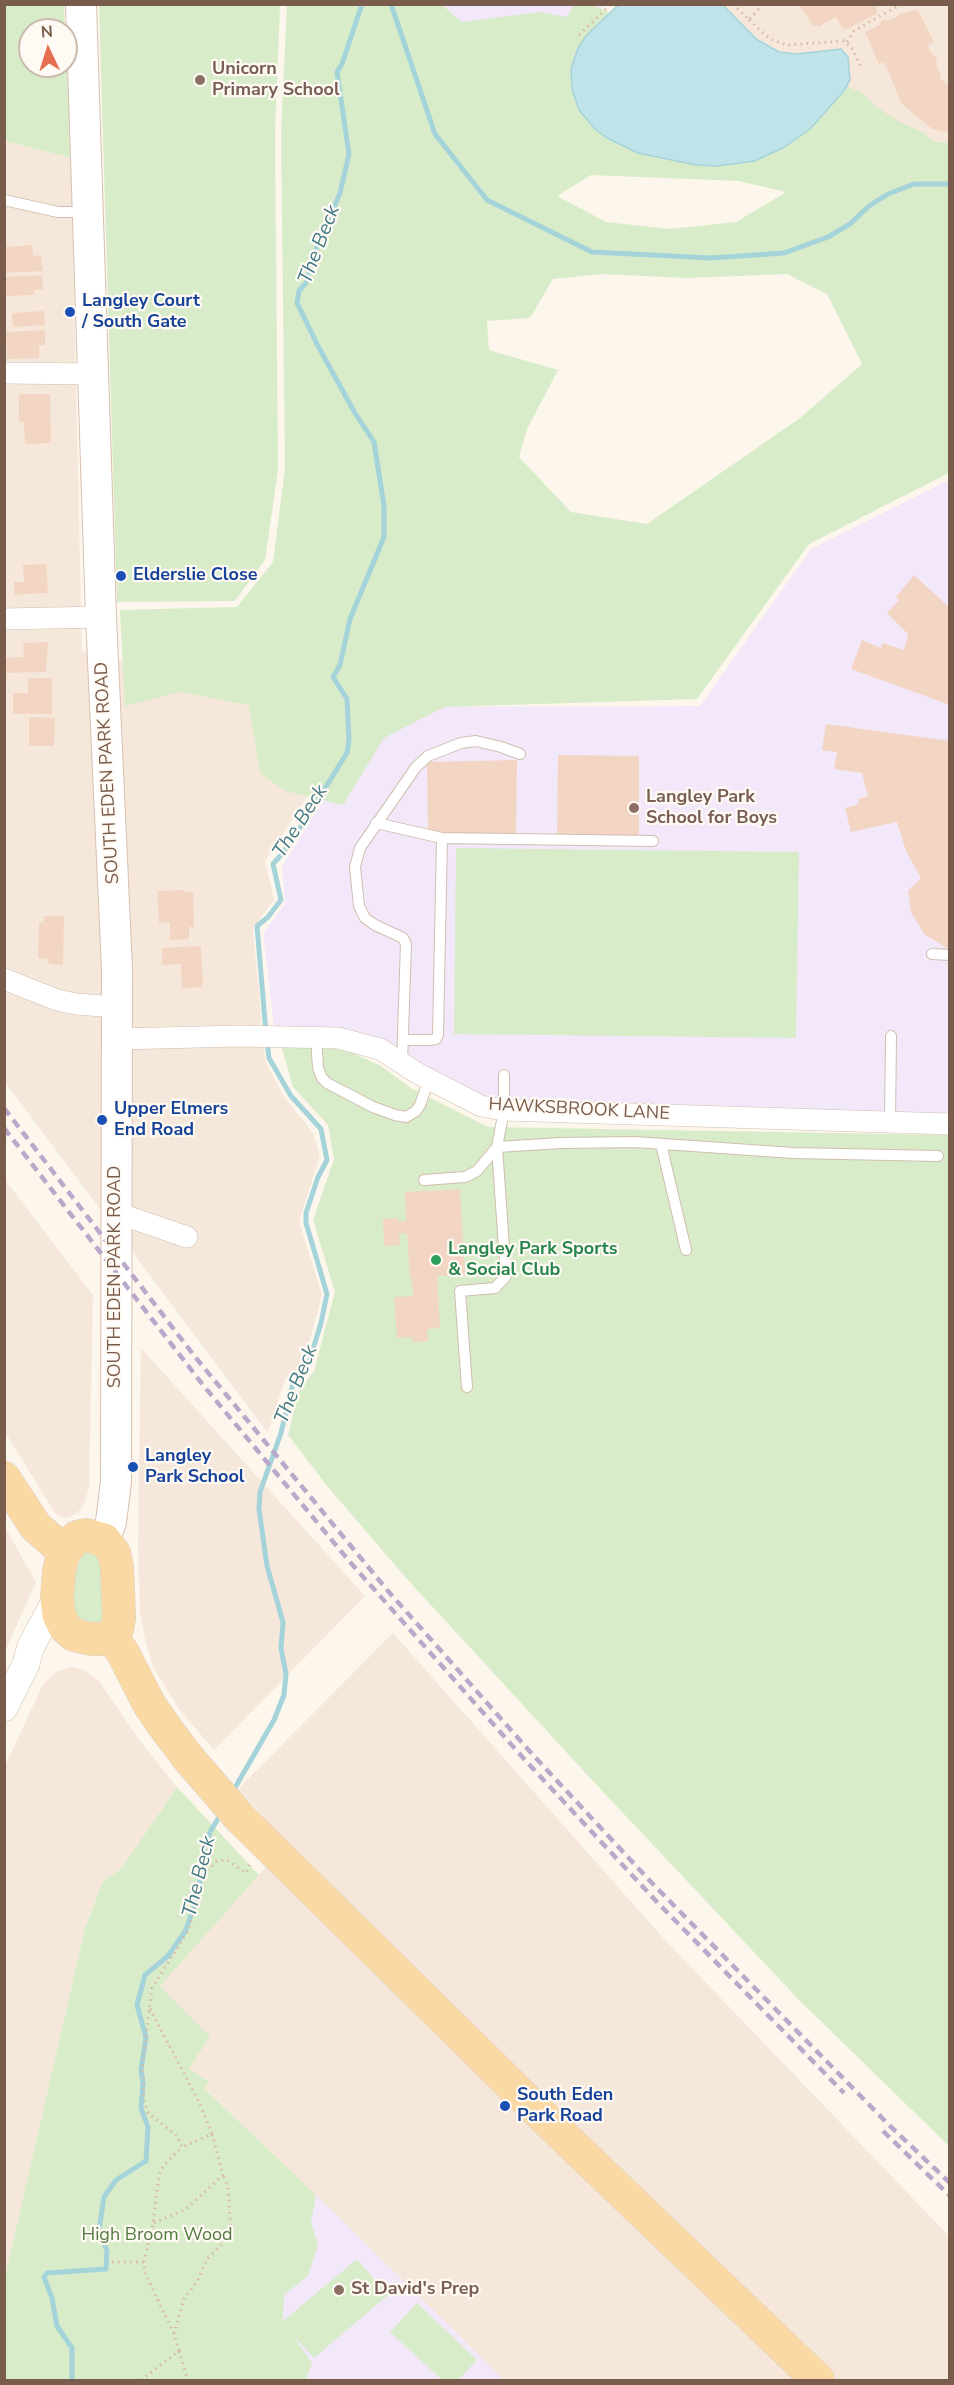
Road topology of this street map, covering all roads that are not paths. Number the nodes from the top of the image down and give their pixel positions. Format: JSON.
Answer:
{"nodes":[{"id":1,"x":81,"y":4,"type":"edge"},
{"id":2,"x":4,"y":200,"type":"edge"},
{"id":3,"x":87,"y":212,"type":"junction"},
{"id":4,"x":4,"y":373,"type":"edge"},
{"id":5,"x":93,"y":374,"type":"junction"},
{"id":6,"x":101,"y":617,"type":"junction"},
{"id":7,"x":4,"y":619,"type":"edge"},
{"id":8,"x":520,"y":754,"type":"dead end"},
{"id":9,"x":376,"y":823,"type":"junction"},
{"id":10,"x":442,"y":838,"type":"junction"},
{"id":11,"x":653,"y":840,"type":"dead end"},
{"id":12,"x":932,"y":954,"type":"dead end"},
{"id":13,"x":950,"y":955,"type":"edge"},
{"id":14,"x":4,"y":979,"type":"edge"},
{"id":15,"x":117,"y":1007,"type":"junction"},
{"id":16,"x":891,"y":1036,"type":"dead end"},
{"id":17,"x":316,"y":1037,"type":"junction"},
{"id":18,"x":117,"y":1039,"type":"junction"},
{"id":19,"x":403,"y":1040,"type":"junction"},
{"id":20,"x":402,"y":1063,"type":"junction"},
{"id":21,"x":504,"y":1075,"type":"dead end"},
{"id":22,"x":429,"y":1079,"type":"junction"},
{"id":23,"x":504,"y":1110,"type":"junction"},
{"id":24,"x":890,"y":1122,"type":"junction"},
{"id":25,"x":950,"y":1124,"type":"edge"},
{"id":26,"x":661,"y":1144,"type":"junction"},
{"id":27,"x":497,"y":1147,"type":"junction"},
{"id":28,"x":938,"y":1156,"type":"dead end"},
{"id":29,"x":424,"y":1180,"type":"dead end"},
{"id":30,"x":117,"y":1213,"type":"junction"},
{"id":31,"x":187,"y":1237,"type":"dead end"},
{"id":32,"x":686,"y":1250,"type":"dead end"},
{"id":33,"x":467,"y":1387,"type":"dead end"},
{"id":34,"x":4,"y":1478,"type":"edge"},
{"id":35,"x":104,"y":1540,"type":"junction"},
{"id":36,"x":64,"y":1551,"type":"junction"},
{"id":37,"x":57,"y":1598,"type":"junction"},
{"id":38,"x":74,"y":1635,"type":"junction"},
{"id":39,"x":111,"y":1636,"type":"junction"},
{"id":40,"x":17,"y":1672,"type":"edge"},
{"id":41,"x":4,"y":1708,"type":"edge"},
{"id":42,"x":818,"y":2380,"type":"edge"}],
"edges":[{"from":1,"to":3,"type":"main road","name":"SOUTH EDEN PARK ROAD"},
{"from":2,"to":3,"type":"lane"},
{"from":3,"to":5,"type":"main road","name":"SOUTH EDEN PARK ROAD"},
{"from":4,"to":5,"type":"street"},
{"from":5,"to":6,"type":"main road","name":"SOUTH EDEN PARK ROAD"},
{"from":6,"to":7,"type":"street"},
{"from":6,"to":15,"type":"main road","name":"SOUTH EDEN PARK ROAD"},
{"from":8,"to":9,"type":"lane"},
{"from":9,"to":10,"type":"lane"},
{"from":9,"to":19,"type":"lane"},
{"from":10,"to":11,"type":"lane"},
{"from":10,"to":19,"type":"lane"},
{"from":12,"to":13,"type":"lane"},
{"from":14,"to":15,"type":"street"},
{"from":15,"to":18,"type":"main road","name":"SOUTH EDEN PARK ROAD"},
{"from":16,"to":24,"type":"lane"},
{"from":17,"to":18,"type":"street","name":"HAWKSBROOK LANE"},
{"from":17,"to":20,"type":"street","name":"HAWKSBROOK LANE"},
{"from":17,"to":22,"type":"lane"},
{"from":18,"to":30,"type":"main road","name":"SOUTH EDEN PARK ROAD"},
{"from":19,"to":20,"type":"lane"},
{"from":20,"to":22,"type":"street","name":"HAWKSBROOK LANE"},
{"from":21,"to":23,"type":"lane"},
{"from":22,"to":23,"type":"street","name":"HAWKSBROOK LANE"},
{"from":23,"to":24,"type":"street","name":"HAWKSBROOK LANE"},
{"from":23,"to":27,"type":"lane"},
{"from":24,"to":25,"type":"street","name":"HAWKSBROOK LANE"},
{"from":26,"to":27,"type":"lane"},
{"from":26,"to":28,"type":"lane"},
{"from":26,"to":32,"type":"lane"},
{"from":27,"to":29,"type":"lane"},
{"from":27,"to":33,"type":"lane"},
{"from":30,"to":31,"type":"street"},
{"from":30,"to":35,"type":"main road","name":"SOUTH EDEN PARK ROAD"},
{"from":34,"to":36,"type":"main road"},
{"from":35,"to":36,"type":"main road"},
{"from":35,"to":39,"type":"main road"},
{"from":36,"to":37,"type":"main road"},
{"from":37,"to":38,"type":"main road"},
{"from":37,"to":40,"type":"street"},
{"from":38,"to":39,"type":"main road"},
{"from":38,"to":40,"type":"street"},
{"from":39,"to":42,"type":"main road"},
{"from":40,"to":41,"type":"street"}]}
